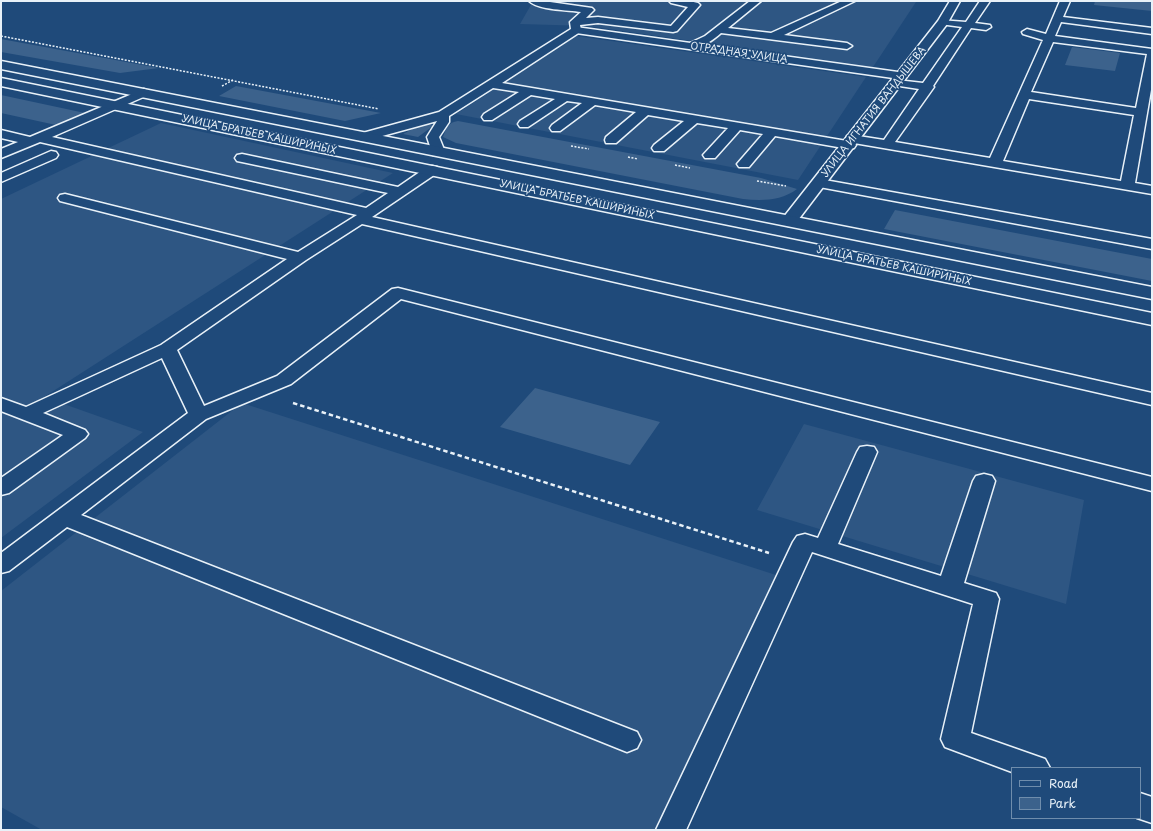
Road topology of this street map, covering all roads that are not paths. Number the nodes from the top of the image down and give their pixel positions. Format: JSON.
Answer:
{"nodes":[{"id":1,"x":534,"y":1,"type":"edge"},
{"id":2,"x":674,"y":1,"type":"edge"},
{"id":3,"x":756,"y":1,"type":"edge"},
{"id":4,"x":850,"y":1,"type":"edge"},
{"id":5,"x":955,"y":1,"type":"edge"},
{"id":6,"x":985,"y":1,"type":"edge"},
{"id":7,"x":1065,"y":1,"type":"edge"},
{"id":8,"x":1057,"y":19,"type":"junction"},
{"id":9,"x":943,"y":22,"type":"junction"},
{"id":10,"x":969,"y":25,"type":"junction"},
{"id":11,"x":576,"y":26,"type":"junction"},
{"id":12,"x":986,"y":27,"type":"dead end"},
{"id":13,"x":720,"y":30,"type":"junction"},
{"id":14,"x":1152,"y":31,"type":"edge"},
{"id":15,"x":1027,"y":32,"type":"dead end"},
{"id":16,"x":774,"y":36,"type":"junction"},
{"id":17,"x":1049,"y":38,"type":"junction"},
{"id":18,"x":692,"y":46,"type":"junction"},
{"id":19,"x":847,"y":46,"type":"dead end"},
{"id":20,"x":1152,"y":53,"type":"edge"},
{"id":21,"x":1,"y":65,"type":"edge"},
{"id":22,"x":899,"y":79,"type":"junction"},
{"id":23,"x":1,"y":82,"type":"edge"},
{"id":24,"x":490,"y":84,"type":"junction"},
{"id":25,"x":928,"y":87,"type":"junction"},
{"id":26,"x":529,"y":91,"type":"junction"},
{"id":27,"x":144,"y":94,"type":"junction"},
{"id":28,"x":1025,"y":95,"type":"junction"},
{"id":29,"x":565,"y":97,"type":"junction"},
{"id":30,"x":593,"y":101,"type":"junction"},
{"id":31,"x":116,"y":105,"type":"junction"},
{"id":32,"x":1145,"y":105,"type":"edge"},
{"id":33,"x":646,"y":110,"type":"junction"},
{"id":34,"x":443,"y":115,"type":"junction"},
{"id":35,"x":488,"y":117,"type":"dead end"},
{"id":36,"x":694,"y":119,"type":"junction"},
{"id":37,"x":524,"y":124,"type":"dead end"},
{"id":38,"x":737,"y":126,"type":"junction"},
{"id":39,"x":556,"y":128,"type":"dead end"},
{"id":40,"x":772,"y":132,"type":"junction"},
{"id":41,"x":1,"y":134,"type":"edge"},
{"id":42,"x":364,"y":137,"type":"junction"},
{"id":43,"x":36,"y":139,"type":"junction"},
{"id":44,"x":611,"y":140,"type":"dead end"},
{"id":45,"x":851,"y":142,"type":"junction"},
{"id":46,"x":887,"y":145,"type":"junction"},
{"id":47,"x":659,"y":148,"type":"dead end"},
{"id":48,"x":438,"y":152,"type":"junction"},
{"id":49,"x":1,"y":154,"type":"edge"},
{"id":50,"x":51,"y":155,"type":"dead end"},
{"id":51,"x":710,"y":155,"type":"dead end"},
{"id":52,"x":242,"y":158,"type":"dead end"},
{"id":53,"x":744,"y":164,"type":"dead end"},
{"id":54,"x":995,"y":164,"type":"junction"},
{"id":55,"x":432,"y":170,"type":"junction"},
{"id":56,"x":1,"y":178,"type":"edge"},
{"id":57,"x":819,"y":182,"type":"junction"},
{"id":58,"x":1127,"y":186,"type":"junction"},
{"id":59,"x":1152,"y":190,"type":"edge"},
{"id":60,"x":401,"y":192,"type":"junction"},
{"id":61,"x":65,"y":198,"type":"dead end"},
{"id":62,"x":365,"y":216,"type":"junction"},
{"id":63,"x":789,"y":221,"type":"junction"},
{"id":64,"x":1152,"y":244,"type":"edge"},
{"id":65,"x":300,"y":257,"type":"junction"},
{"id":66,"x":1152,"y":293,"type":"edge"},
{"id":67,"x":1152,"y":319,"type":"edge"},
{"id":68,"x":167,"y":349,"type":"junction"},
{"id":69,"x":1152,"y":399,"type":"edge"},
{"id":70,"x":1,"y":404,"type":"edge"},
{"id":71,"x":28,"y":413,"type":"junction"},
{"id":72,"x":199,"y":415,"type":"junction"},
{"id":73,"x":867,"y":452,"type":"dead end"},
{"id":74,"x":984,"y":481,"type":"dead end"},
{"id":75,"x":1152,"y":484,"type":"edge"},
{"id":76,"x":1,"y":488,"type":"edge"},
{"id":77,"x":64,"y":517,"type":"junction"},
{"id":78,"x":825,"y":548,"type":"junction"},
{"id":79,"x":1,"y":565,"type":"edge"},
{"id":80,"x":950,"y":587,"type":"junction"},
{"id":81,"x":627,"y":740,"type":"dead end"},
{"id":82,"x":1032,"y":767,"type":"edge"},
{"id":83,"x":1141,"y":806,"type":"edge"},
{"id":84,"x":1152,"y":810,"type":"edge"},
{"id":85,"x":675,"y":829,"type":"edge"}],
"edges":[{"from":1,"to":11,"type":"lane"},
{"from":2,"to":11,"type":"lane"},
{"from":3,"to":13,"type":"lane"},
{"from":4,"to":16,"type":"lane"},
{"from":5,"to":9,"type":"main road","name":"УЛИЦА ИГНАТИЯ ВАНДЫШЕВА"},
{"from":6,"to":10,"type":"lane"},
{"from":7,"to":8,"type":"lane"},
{"from":8,"to":14,"type":"lane"},
{"from":8,"to":17,"type":"lane"},
{"from":9,"to":10,"type":"lane"},
{"from":9,"to":22,"type":"main road","name":"УЛИЦА ИГНАТИЯ ВАНДЫШЕВА"},
{"from":10,"to":12,"type":"lane"},
{"from":10,"to":25,"type":"lane"},
{"from":11,"to":18,"type":"main road","name":"ОТРАДНАЯ УЛИЦА"},
{"from":11,"to":24,"type":"lane"},
{"from":13,"to":16,"type":"lane"},
{"from":13,"to":18,"type":"lane"},
{"from":15,"to":17,"type":"lane"},
{"from":16,"to":19,"type":"lane"},
{"from":17,"to":20,"type":"lane"},
{"from":17,"to":28,"type":"lane"},
{"from":18,"to":22,"type":"main road","name":"ОТРАДНАЯ УЛИЦА"},
{"from":20,"to":32,"type":"lane"},
{"from":21,"to":27,"type":"main road","name":"УЛИЦА БРАТЬЕВ КАШИРИНЫХ"},
{"from":22,"to":25,"type":"lane"},
{"from":22,"to":45,"type":"main road","name":"УЛИЦА ИГНАТИЯ ВАНДЫШЕВА"},
{"from":23,"to":31,"type":"main road","name":"УЛИЦА БРАТЬЕВ КАШИРИНЫХ"},
{"from":24,"to":26,"type":"lane"},
{"from":24,"to":34,"type":"lane"},
{"from":25,"to":46,"type":"lane"},
{"from":26,"to":29,"type":"lane"},
{"from":26,"to":35,"type":"lane"},
{"from":27,"to":31,"type":"lane"},
{"from":27,"to":42,"type":"main road","name":"УЛИЦА БРАТЬЕВ КАШИРИНЫХ"},
{"from":28,"to":32,"type":"lane"},
{"from":28,"to":54,"type":"lane"},
{"from":29,"to":30,"type":"lane"},
{"from":29,"to":37,"type":"lane"},
{"from":30,"to":33,"type":"lane"},
{"from":30,"to":39,"type":"lane"},
{"from":31,"to":43,"type":"lane"},
{"from":31,"to":55,"type":"main road","name":"УЛИЦА БРАТЬЕВ КАШИРИНЫХ"},
{"from":32,"to":58,"type":"lane"},
{"from":33,"to":36,"type":"lane"},
{"from":33,"to":44,"type":"lane"},
{"from":34,"to":42,"type":"lane"},
{"from":34,"to":48,"type":"lane"},
{"from":36,"to":38,"type":"lane"},
{"from":36,"to":47,"type":"lane"},
{"from":38,"to":40,"type":"lane"},
{"from":38,"to":51,"type":"lane"},
{"from":40,"to":45,"type":"lane"},
{"from":40,"to":53,"type":"lane"},
{"from":41,"to":43,"type":"lane"},
{"from":42,"to":48,"type":"main road","name":"УЛИЦА БРАТЬЕВ КАШИРИНЫХ"},
{"from":43,"to":49,"type":"lane"},
{"from":43,"to":62,"type":"lane"},
{"from":45,"to":46,"type":"lane"},
{"from":45,"to":57,"type":"main road","name":"УЛИЦА ИГНАТИЯ ВАНДЫШЕВА"},
{"from":46,"to":54,"type":"lane"},
{"from":48,"to":63,"type":"main road","name":"УЛИЦА БРАТЬЕВ КАШИРИНЫХ"},
{"from":50,"to":56,"type":"lane"},
{"from":52,"to":60,"type":"lane"},
{"from":54,"to":58,"type":"lane"},
{"from":55,"to":60,"type":"lane"},
{"from":55,"to":67,"type":"main road","name":"УЛИЦА БРАТЬЕВ КАШИРИНЫХ"},
{"from":57,"to":63,"type":"main road","name":"УЛИЦА ИГНАТИЯ ВАНДЫШЕВА"},
{"from":57,"to":64,"type":"lane"},
{"from":58,"to":59,"type":"lane"},
{"from":60,"to":62,"type":"lane"},
{"from":61,"to":65,"type":"lane"},
{"from":62,"to":65,"type":"lane"},
{"from":62,"to":69,"type":"lane"},
{"from":63,"to":66,"type":"main road","name":"УЛИЦА БРАТЬЕВ КАШИРИНЫХ"},
{"from":65,"to":68,"type":"lane"},
{"from":68,"to":71,"type":"lane"},
{"from":68,"to":72,"type":"lane"},
{"from":70,"to":71,"type":"lane"},
{"from":71,"to":76,"type":"lane"},
{"from":72,"to":75,"type":"lane"},
{"from":72,"to":77,"type":"lane"},
{"from":73,"to":78,"type":"lane"},
{"from":74,"to":80,"type":"lane"},
{"from":77,"to":79,"type":"lane"},
{"from":77,"to":81,"type":"lane"},
{"from":78,"to":80,"type":"lane"},
{"from":78,"to":85,"type":"lane"},
{"from":80,"to":82,"type":"lane"},
{"from":83,"to":84,"type":"lane"}]}
